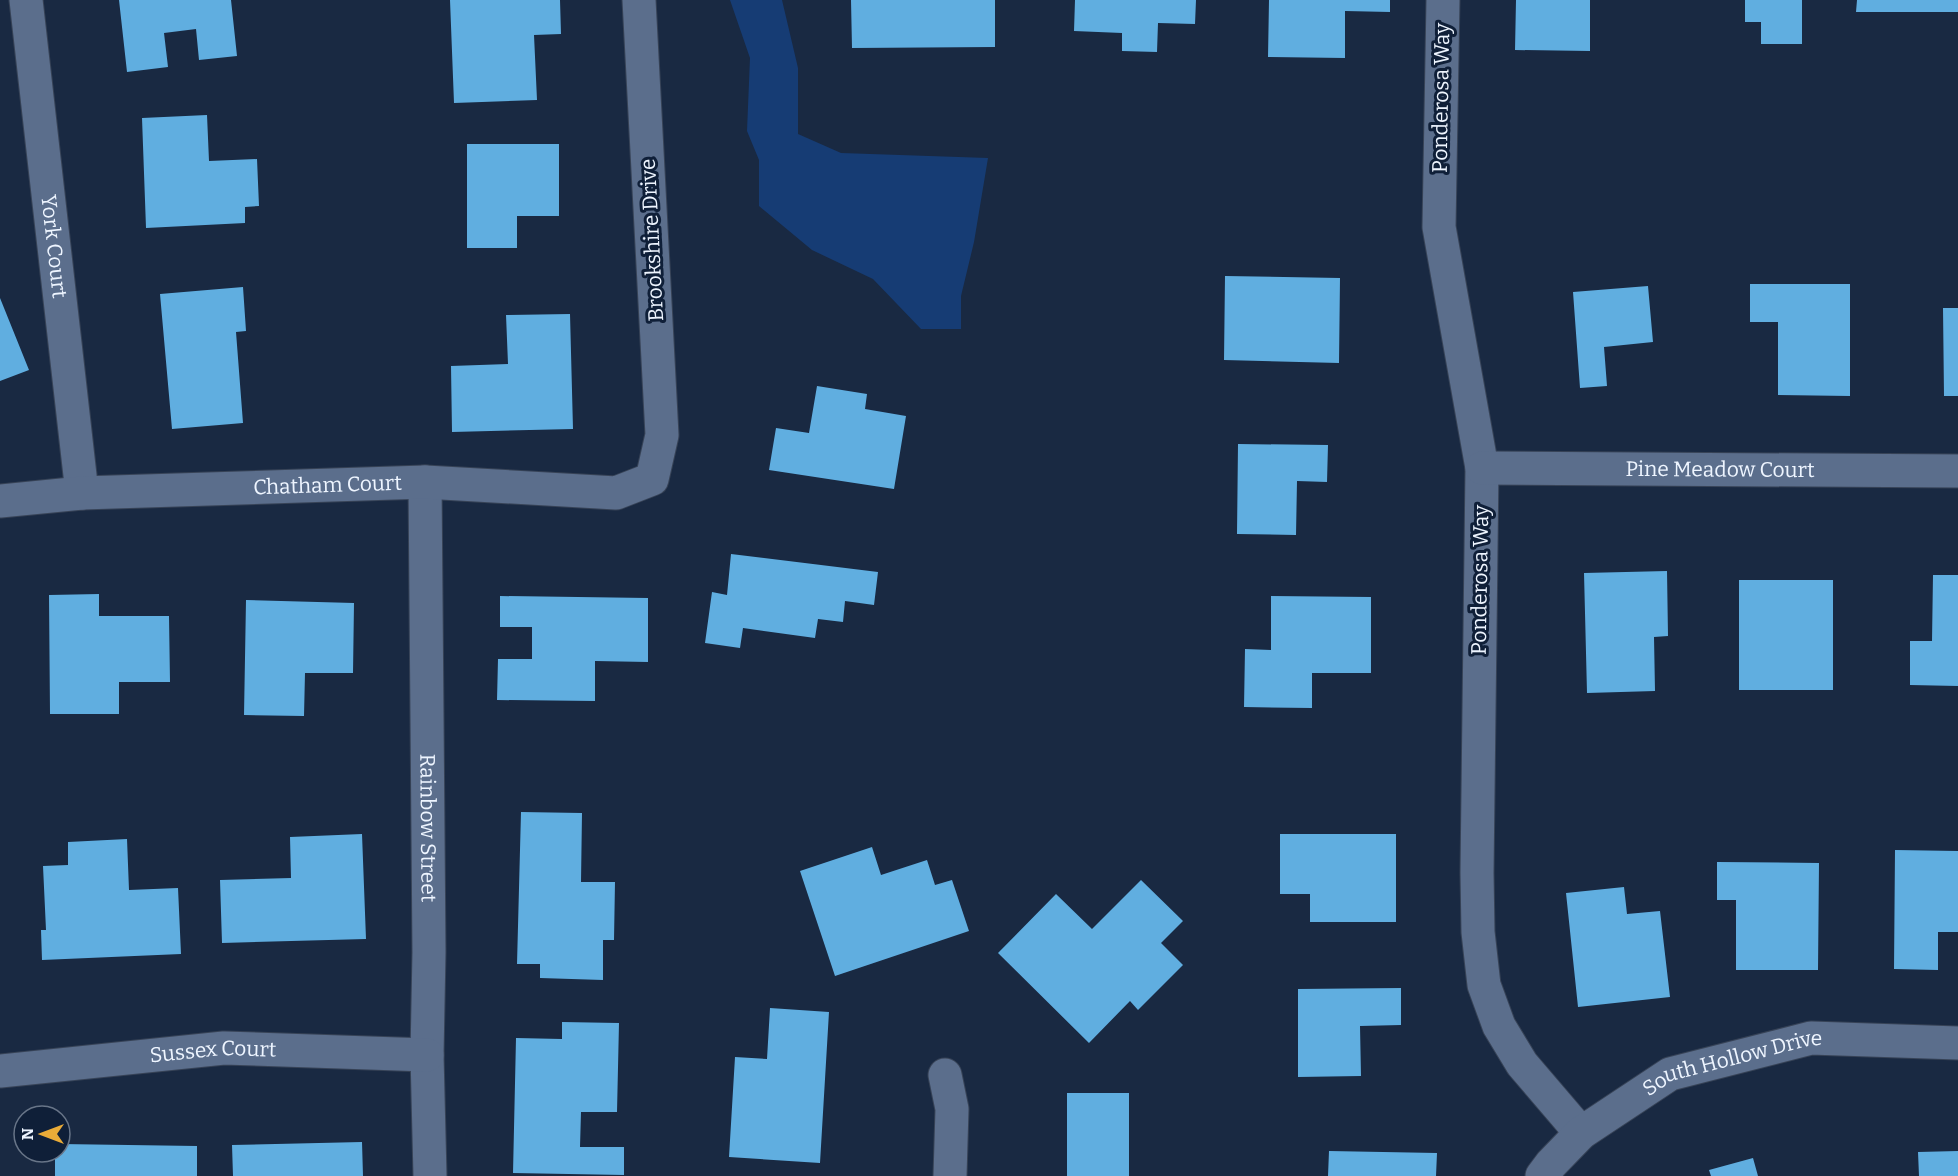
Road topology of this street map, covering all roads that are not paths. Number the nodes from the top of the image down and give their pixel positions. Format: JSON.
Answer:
{"nodes":[{"id":1,"x":26,"y":0,"type":"edge"},
{"id":2,"x":639,"y":0,"type":"edge"},
{"id":3,"x":1443,"y":0,"type":"edge"},
{"id":4,"x":1482,"y":468,"type":"junction"},
{"id":5,"x":1958,"y":471,"type":"edge"},
{"id":6,"x":652,"y":479,"type":"joint"},
{"id":7,"x":425,"y":482,"type":"junction"},
{"id":8,"x":82,"y":493,"type":"junction"},
{"id":9,"x":0,"y":501,"type":"edge"},
{"id":10,"x":1958,"y":1043,"type":"edge"},
{"id":11,"x":427,"y":1055,"type":"junction"},
{"id":12,"x":0,"y":1071,"type":"edge"},
{"id":13,"x":945,"y":1075,"type":"dead end"},
{"id":14,"x":1581,"y":1132,"type":"junction"},
{"id":15,"x":430,"y":1176,"type":"edge"},
{"id":16,"x":950,"y":1176,"type":"edge"},
{"id":17,"x":1542,"y":1176,"type":"edge"}],
"edges":[{"from":1,"to":8,"type":"street","name":"York Court"},
{"from":2,"to":6,"type":"street","name":"Brookshire Drive"},
{"from":3,"to":4,"type":"street","name":"Ponderosa Way"},
{"from":4,"to":5,"type":"street","name":"Pine Meadow Court"},
{"from":4,"to":14,"type":"street","name":"Ponderosa Way"},
{"from":6,"to":7,"type":"street","name":"Chatham Court"},
{"from":7,"to":8,"type":"street","name":"Chatham Court"},
{"from":7,"to":11,"type":"street","name":"Rainbow Street"},
{"from":8,"to":9,"type":"street","name":"Chatham Court"},
{"from":10,"to":14,"type":"street","name":"South Hollow Drive"},
{"from":11,"to":12,"type":"street","name":"Sussex Court"},
{"from":11,"to":15,"type":"street","name":"Rainbow Street"},
{"from":13,"to":16,"type":"street"},
{"from":14,"to":17,"type":"street","name":"South Hollow Drive"}]}
